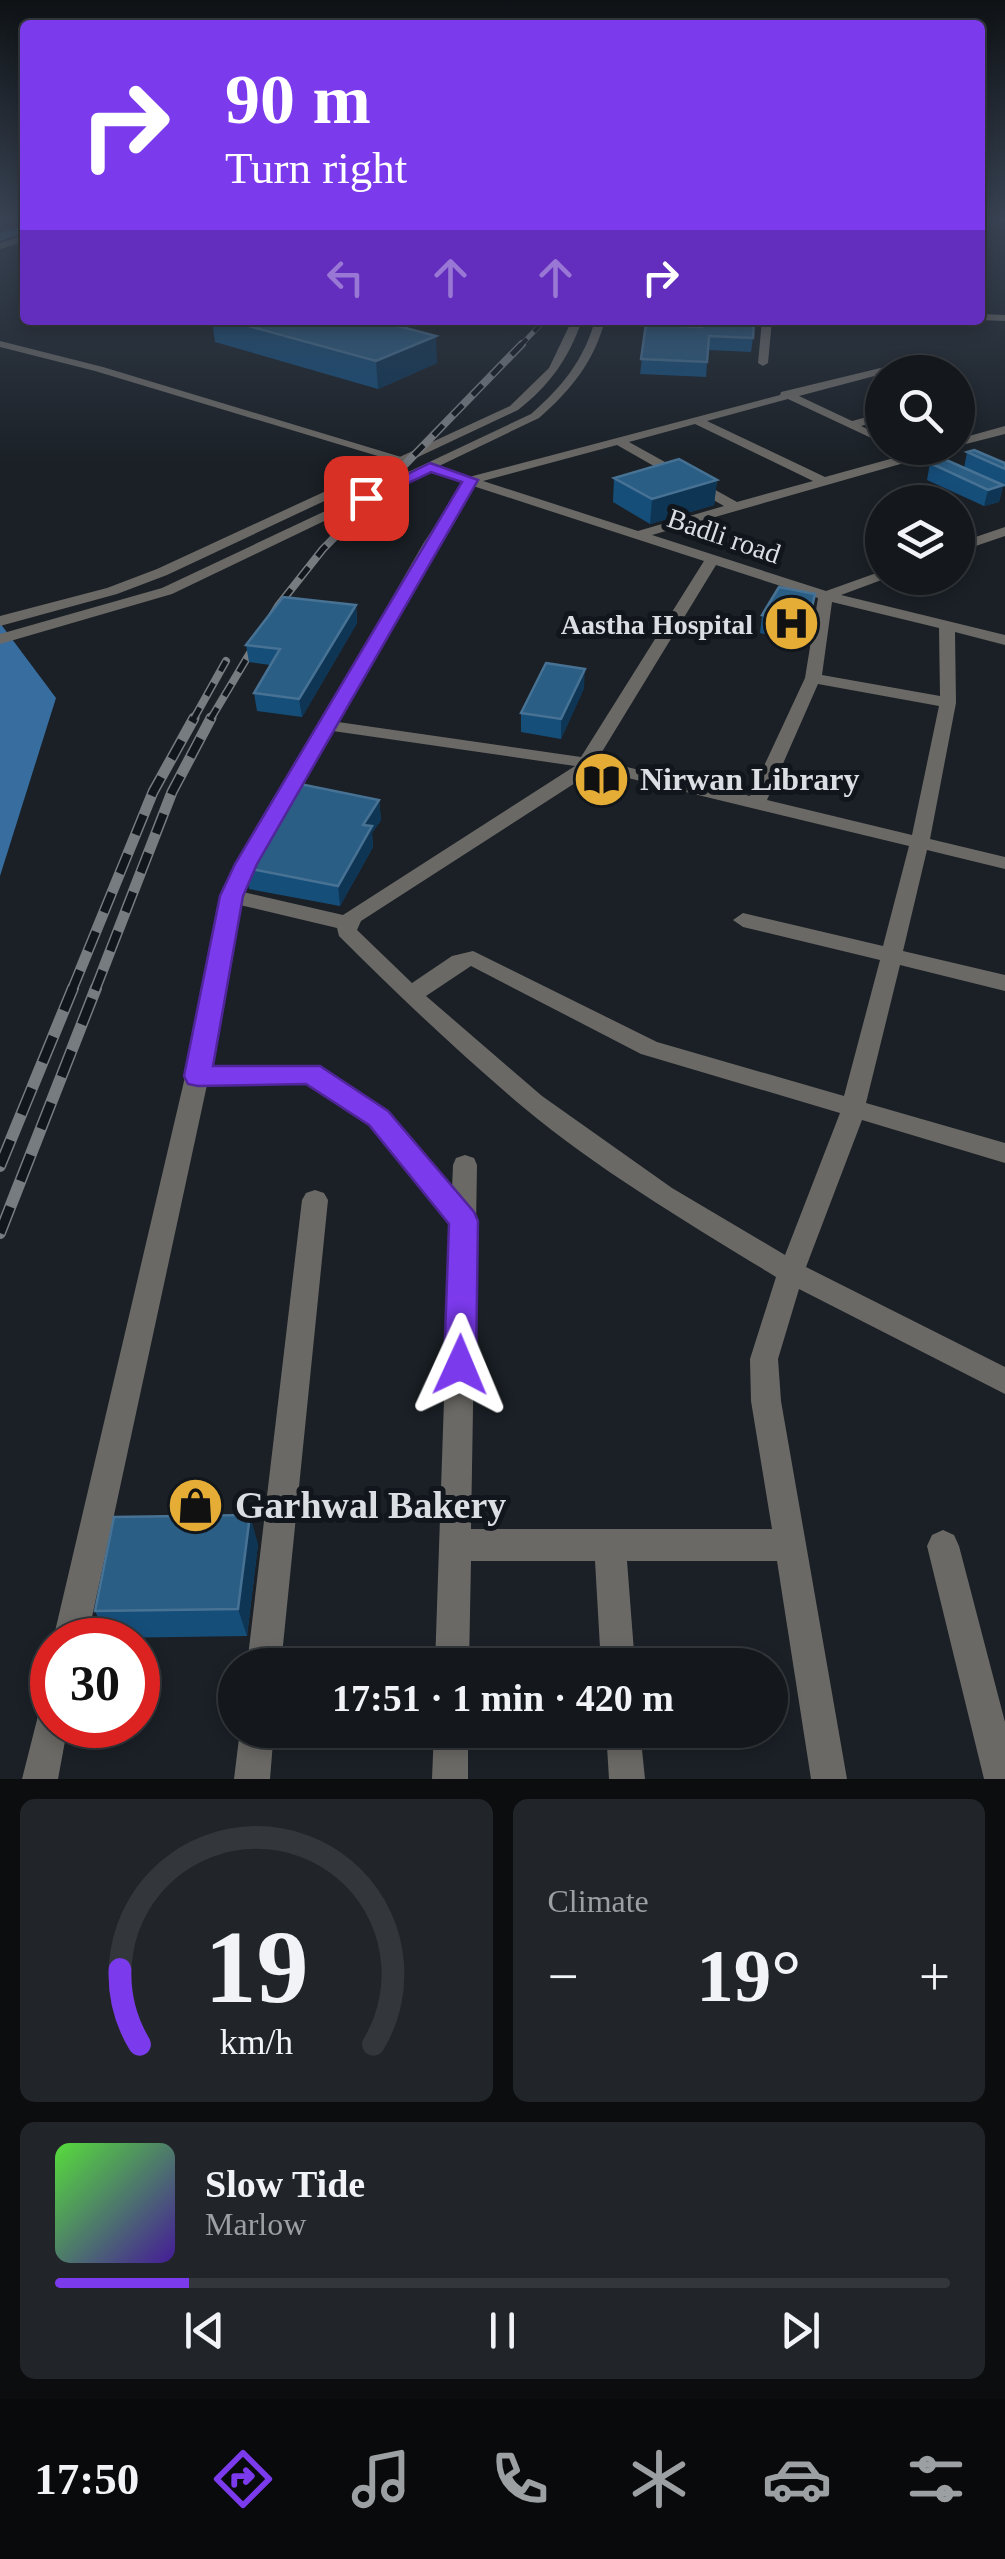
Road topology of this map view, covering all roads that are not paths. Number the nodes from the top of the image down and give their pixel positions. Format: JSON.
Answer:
{"nodes":[{"id":1,"x":574,"y":325,"type":"edge"},
{"id":2,"x":598,"y":325,"type":"edge"},
{"id":3,"x":767,"y":325,"type":"edge"},
{"id":4,"x":0,"y":344,"type":"edge"},
{"id":5,"x":764,"y":363,"type":"dead end"},
{"id":6,"x":865,"y":375,"type":"edge"},
{"id":7,"x":785,"y":394,"type":"junction"},
{"id":8,"x":695,"y":420,"type":"junction"},
{"id":9,"x":865,"y":421,"type":"edge"},
{"id":10,"x":850,"y":425,"type":"junction"},
{"id":11,"x":1005,"y":430,"type":"edge"},
{"id":12,"x":865,"y":432,"type":"edge"},
{"id":13,"x":975,"y":438,"type":"edge"},
{"id":14,"x":616,"y":440,"type":"junction"},
{"id":15,"x":405,"y":460,"type":"junction"},
{"id":16,"x":879,"y":465,"type":"edge"},
{"id":17,"x":430,"y":468,"type":"junction"},
{"id":18,"x":470,"y":480,"type":"junction"},
{"id":19,"x":823,"y":481,"type":"junction"},
{"id":20,"x":734,"y":506,"type":"junction"},
{"id":21,"x":1005,"y":531,"type":"edge"},
{"id":22,"x":641,"y":534,"type":"junction"},
{"id":23,"x":975,"y":542,"type":"edge"},
{"id":24,"x":200,"y":553,"type":"junction"},
{"id":25,"x":712,"y":560,"type":"junction"},
{"id":26,"x":224,"y":566,"type":"junction"},
{"id":27,"x":865,"y":581,"type":"edge"},
{"id":28,"x":826,"y":596,"type":"junction"},
{"id":29,"x":0,"y":621,"type":"edge"},
{"id":30,"x":1005,"y":626,"type":"edge"},
{"id":31,"x":947,"y":627,"type":"junction"},
{"id":32,"x":980,"y":634,"type":"junction"},
{"id":33,"x":0,"y":639,"type":"edge"},
{"id":34,"x":1005,"y":640,"type":"edge"},
{"id":35,"x":813,"y":678,"type":"junction"},
{"id":36,"x":948,"y":703,"type":"junction"},
{"id":37,"x":326,"y":725,"type":"junction"},
{"id":38,"x":588,"y":763,"type":"junction"},
{"id":39,"x":756,"y":803,"type":"junction"},
{"id":40,"x":920,"y":845,"type":"junction"},
{"id":41,"x":1005,"y":863,"type":"edge"},
{"id":42,"x":232,"y":896,"type":"junction"},
{"id":43,"x":744,"y":920,"type":"dead end"},
{"id":44,"x":346,"y":924,"type":"junction"},
{"id":45,"x":892,"y":956,"type":"junction"},
{"id":46,"x":1005,"y":983,"type":"edge"},
{"id":47,"x":411,"y":996,"type":"junction"},
{"id":48,"x":198,"y":1076,"type":"junction"},
{"id":49,"x":854,"y":1106,"type":"junction"},
{"id":50,"x":1005,"y":1154,"type":"edge"},
{"id":51,"x":465,"y":1165,"type":"dead end"},
{"id":52,"x":315,"y":1200,"type":"dead end"},
{"id":53,"x":464,"y":1221,"type":"junction"},
{"id":54,"x":791,"y":1272,"type":"junction"},
{"id":55,"x":1005,"y":1381,"type":"edge"},
{"id":56,"x":455,"y":1545,"type":"junction"},
{"id":57,"x":610,"y":1545,"type":"junction"},
{"id":58,"x":790,"y":1545,"type":"junction"},
{"id":59,"x":944,"y":1546,"type":"dead end"},
{"id":60,"x":75,"y":1618,"type":"edge"},
{"id":61,"x":266,"y":1648,"type":"edge"},
{"id":62,"x":452,"y":1648,"type":"edge"},
{"id":63,"x":617,"y":1648,"type":"edge"},
{"id":64,"x":46,"y":1748,"type":"edge"},
{"id":65,"x":255,"y":1748,"type":"edge"},
{"id":66,"x":451,"y":1748,"type":"edge"},
{"id":67,"x":624,"y":1748,"type":"edge"},
{"id":68,"x":40,"y":1779,"type":"edge"},
{"id":69,"x":252,"y":1779,"type":"edge"},
{"id":70,"x":450,"y":1779,"type":"edge"},
{"id":71,"x":627,"y":1779,"type":"edge"},
{"id":72,"x":829,"y":1779,"type":"edge"},
{"id":73,"x":1002,"y":1779,"type":"edge"}],
"edges":[{"from":1,"to":15,"type":"street"},
{"from":2,"to":17,"type":"street"},
{"from":3,"to":5,"type":"street"},
{"from":4,"to":15,"type":"street"},
{"from":6,"to":7,"type":"street"},
{"from":7,"to":8,"type":"street"},
{"from":7,"to":10,"type":"street"},
{"from":8,"to":14,"type":"street"},
{"from":8,"to":19,"type":"street"},
{"from":9,"to":10,"type":"street"},
{"from":10,"to":12,"type":"street"},
{"from":11,"to":13,"type":"street"},
{"from":14,"to":18,"type":"street"},
{"from":14,"to":20,"type":"street"},
{"from":15,"to":24,"type":"street"},
{"from":16,"to":19,"type":"street"},
{"from":17,"to":18,"type":"street","name":"Badli road"},
{"from":17,"to":26,"type":"street"},
{"from":18,"to":22,"type":"street","name":"Badli road"},
{"from":18,"to":37,"type":"street"},
{"from":19,"to":20,"type":"street"},
{"from":20,"to":22,"type":"street"},
{"from":21,"to":23,"type":"street"},
{"from":22,"to":25,"type":"street","name":"Badli road"},
{"from":24,"to":26,"type":"street"},
{"from":24,"to":29,"type":"street"},
{"from":25,"to":28,"type":"street","name":"Badli road"},
{"from":25,"to":38,"type":"street"},
{"from":26,"to":33,"type":"street"},
{"from":27,"to":28,"type":"street"},
{"from":28,"to":31,"type":"street","name":"Badli road"},
{"from":28,"to":35,"type":"street"},
{"from":30,"to":32,"type":"street"},
{"from":31,"to":32,"type":"street","name":"Badli road"},
{"from":31,"to":36,"type":"street"},
{"from":32,"to":34,"type":"street","name":"Badli road"},
{"from":35,"to":36,"type":"street"},
{"from":35,"to":39,"type":"street"},
{"from":36,"to":40,"type":"street"},
{"from":37,"to":38,"type":"street"},
{"from":37,"to":42,"type":"street"},
{"from":38,"to":39,"type":"street"},
{"from":38,"to":44,"type":"street"},
{"from":39,"to":40,"type":"street"},
{"from":40,"to":41,"type":"street"},
{"from":40,"to":45,"type":"street"},
{"from":42,"to":44,"type":"street"},
{"from":42,"to":48,"type":"street"},
{"from":43,"to":45,"type":"street"},
{"from":44,"to":47,"type":"street"},
{"from":45,"to":46,"type":"street"},
{"from":45,"to":49,"type":"street"},
{"from":47,"to":49,"type":"street"},
{"from":47,"to":54,"type":"street"},
{"from":48,"to":53,"type":"street"},
{"from":48,"to":60,"type":"street"},
{"from":49,"to":50,"type":"street"},
{"from":49,"to":54,"type":"street"},
{"from":51,"to":53,"type":"street"},
{"from":52,"to":61,"type":"street"},
{"from":53,"to":56,"type":"street"},
{"from":54,"to":55,"type":"street"},
{"from":54,"to":58,"type":"street"},
{"from":56,"to":57,"type":"street"},
{"from":56,"to":62,"type":"street"},
{"from":57,"to":58,"type":"street"},
{"from":57,"to":63,"type":"street"},
{"from":58,"to":72,"type":"street"},
{"from":59,"to":73,"type":"street"},
{"from":64,"to":68,"type":"street"},
{"from":65,"to":69,"type":"street"},
{"from":66,"to":70,"type":"street"},
{"from":67,"to":71,"type":"street"}]}
